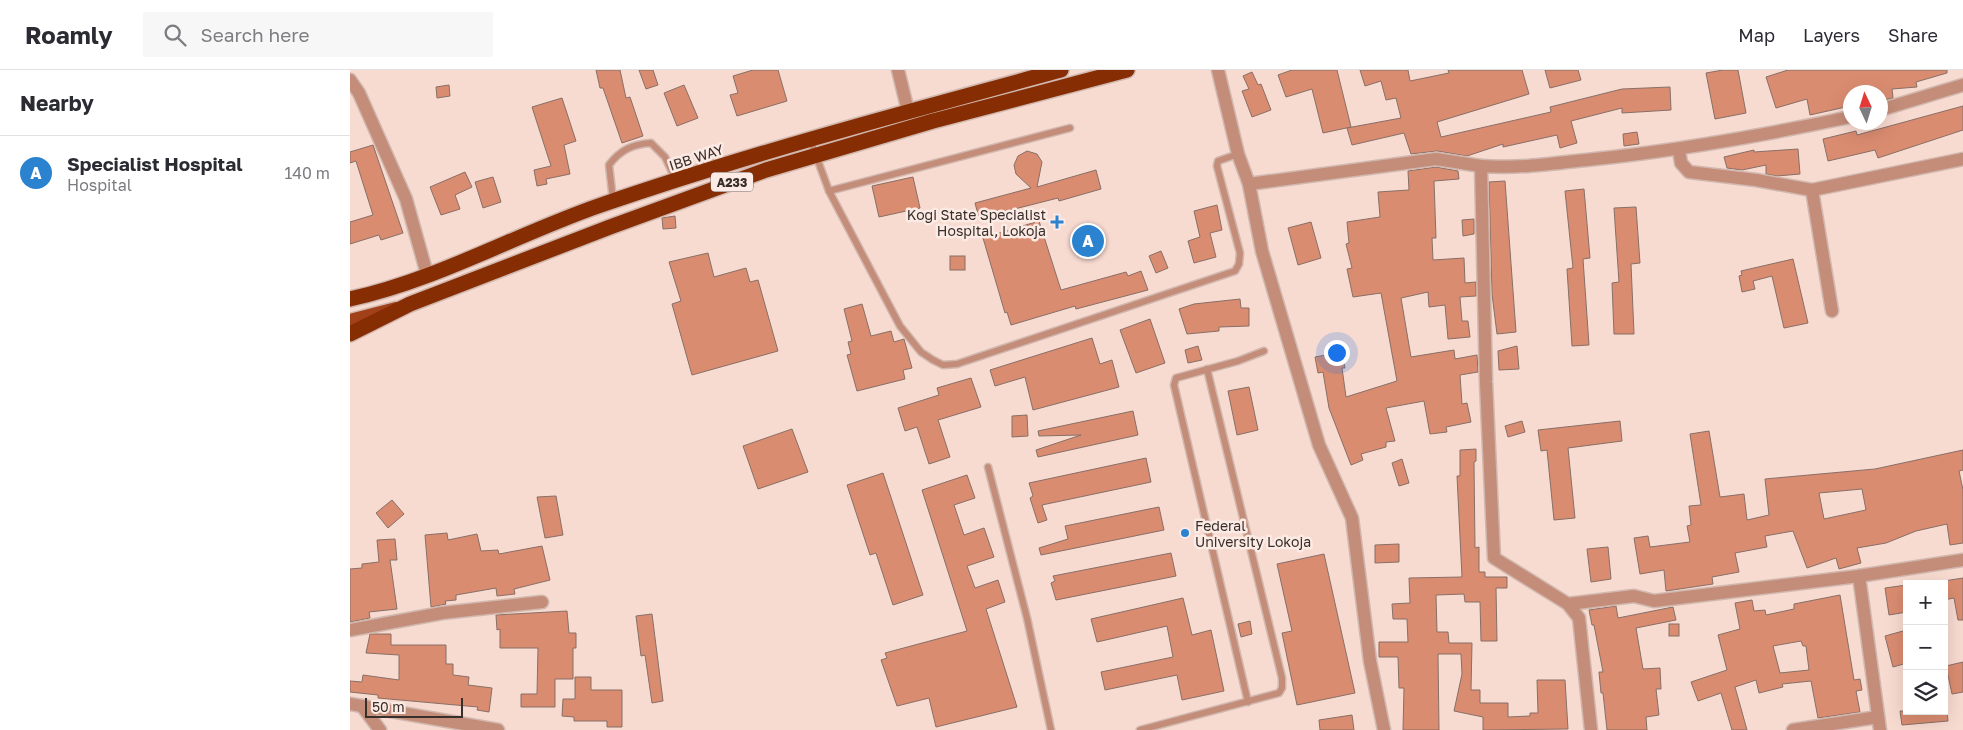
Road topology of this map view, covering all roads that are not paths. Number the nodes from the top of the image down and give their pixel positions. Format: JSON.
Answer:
{"nodes":[{"id":1,"x":898,"y":70,"type":"edge"},
{"id":2,"x":1061,"y":70,"type":"edge"},
{"id":3,"x":1127,"y":70,"type":"edge"},
{"id":4,"x":1218,"y":70,"type":"edge"},
{"id":5,"x":350,"y":80,"type":"edge"},
{"id":6,"x":1963,"y":85,"type":"edge"},
{"id":7,"x":1888,"y":108,"type":"edge"},
{"id":8,"x":908,"y":111,"type":"junction"},
{"id":9,"x":1843,"y":118,"type":"edge"},
{"id":10,"x":1070,"y":128,"type":"dead end"},
{"id":11,"x":810,"y":139,"type":"junction"},
{"id":12,"x":1678,"y":150,"type":"junction"},
{"id":13,"x":1238,"y":154,"type":"junction"},
{"id":14,"x":816,"y":155,"type":"junction"},
{"id":15,"x":1963,"y":159,"type":"edge"},
{"id":16,"x":1481,"y":166,"type":"junction"},
{"id":17,"x":676,"y":180,"type":"junction"},
{"id":18,"x":1250,"y":184,"type":"junction"},
{"id":19,"x":1812,"y":190,"type":"junction"},
{"id":20,"x":829,"y":191,"type":"junction"},
{"id":21,"x":613,"y":201,"type":"junction"},
{"id":22,"x":427,"y":274,"type":"junction"},
{"id":23,"x":378,"y":292,"type":"junction"},
{"id":24,"x":350,"y":299,"type":"edge"},
{"id":25,"x":350,"y":303,"type":"edge"},
{"id":26,"x":410,"y":304,"type":"junction"},
{"id":27,"x":1832,"y":311,"type":"dead end"},
{"id":28,"x":350,"y":320,"type":"edge"},
{"id":29,"x":350,"y":334,"type":"edge"},
{"id":30,"x":1264,"y":351,"type":"dead end"},
{"id":31,"x":1207,"y":369,"type":"junction"},
{"id":32,"x":988,"y":467,"type":"dead end"},
{"id":33,"x":1963,"y":560,"type":"edge"},
{"id":34,"x":1859,"y":576,"type":"junction"},
{"id":35,"x":542,"y":602,"type":"dead end"},
{"id":36,"x":1568,"y":604,"type":"junction"},
{"id":37,"x":350,"y":630,"type":"edge"},
{"id":38,"x":1248,"y":702,"type":"junction"},
{"id":39,"x":356,"y":705,"type":"edge"},
{"id":40,"x":1879,"y":724,"type":"edge"},
{"id":41,"x":380,"y":730,"type":"edge"},
{"id":42,"x":498,"y":730,"type":"edge"},
{"id":43,"x":1051,"y":730,"type":"edge"},
{"id":44,"x":1140,"y":730,"type":"edge"},
{"id":45,"x":1384,"y":730,"type":"edge"},
{"id":46,"x":1591,"y":730,"type":"edge"},
{"id":47,"x":1792,"y":730,"type":"edge"}],
"edges":[{"from":1,"to":8,"type":"street"},
{"from":2,"to":8,"type":"highway","name":"IBB WAY","number":"A233"},
{"from":3,"to":14,"type":"highway","number":"A233"},
{"from":4,"to":13,"type":"street"},
{"from":5,"to":22,"type":"street"},
{"from":6,"to":7,"type":"street"},
{"from":8,"to":11,"type":"highway","name":"IBB WAY","number":"A233"},
{"from":9,"to":12,"type":"street"},
{"from":10,"to":20,"type":"lane"},
{"from":11,"to":14,"type":"lane"},
{"from":11,"to":17,"type":"highway","name":"IBB WAY","number":"A233"},
{"from":12,"to":16,"type":"street"},
{"from":12,"to":19,"type":"street"},
{"from":13,"to":18,"type":"street"},
{"from":13,"to":20,"type":"lane"},
{"from":14,"to":20,"type":"lane"},
{"from":14,"to":26,"type":"highway","number":"A233"},
{"from":15,"to":19,"type":"street"},
{"from":16,"to":18,"type":"street"},
{"from":16,"to":36,"type":"street"},
{"from":17,"to":21,"type":"highway","name":"IBB WAY","number":"A233"},
{"from":17,"to":21,"type":"lane"},
{"from":18,"to":45,"type":"street"},
{"from":19,"to":27,"type":"street"},
{"from":21,"to":22,"type":"highway","name":"IBB WAY","number":"A233"},
{"from":22,"to":23,"type":"highway","name":"IBB WAY","number":"A233"},
{"from":23,"to":24,"type":"highway","name":"IBB WAY","number":"A233"},
{"from":23,"to":25,"type":"main road"},
{"from":26,"to":28,"type":"main road"},
{"from":26,"to":29,"type":"highway","number":"A233"},
{"from":30,"to":31,"type":"lane"},
{"from":31,"to":38,"type":"lane"},
{"from":31,"to":38,"type":"lane"},
{"from":32,"to":43,"type":"lane"},
{"from":33,"to":34,"type":"street"},
{"from":34,"to":36,"type":"street"},
{"from":34,"to":40,"type":"street"},
{"from":35,"to":37,"type":"street"},
{"from":36,"to":46,"type":"street"},
{"from":38,"to":44,"type":"lane"},
{"from":39,"to":41,"type":"street"},
{"from":39,"to":42,"type":"street"},
{"from":40,"to":47,"type":"street"}]}
